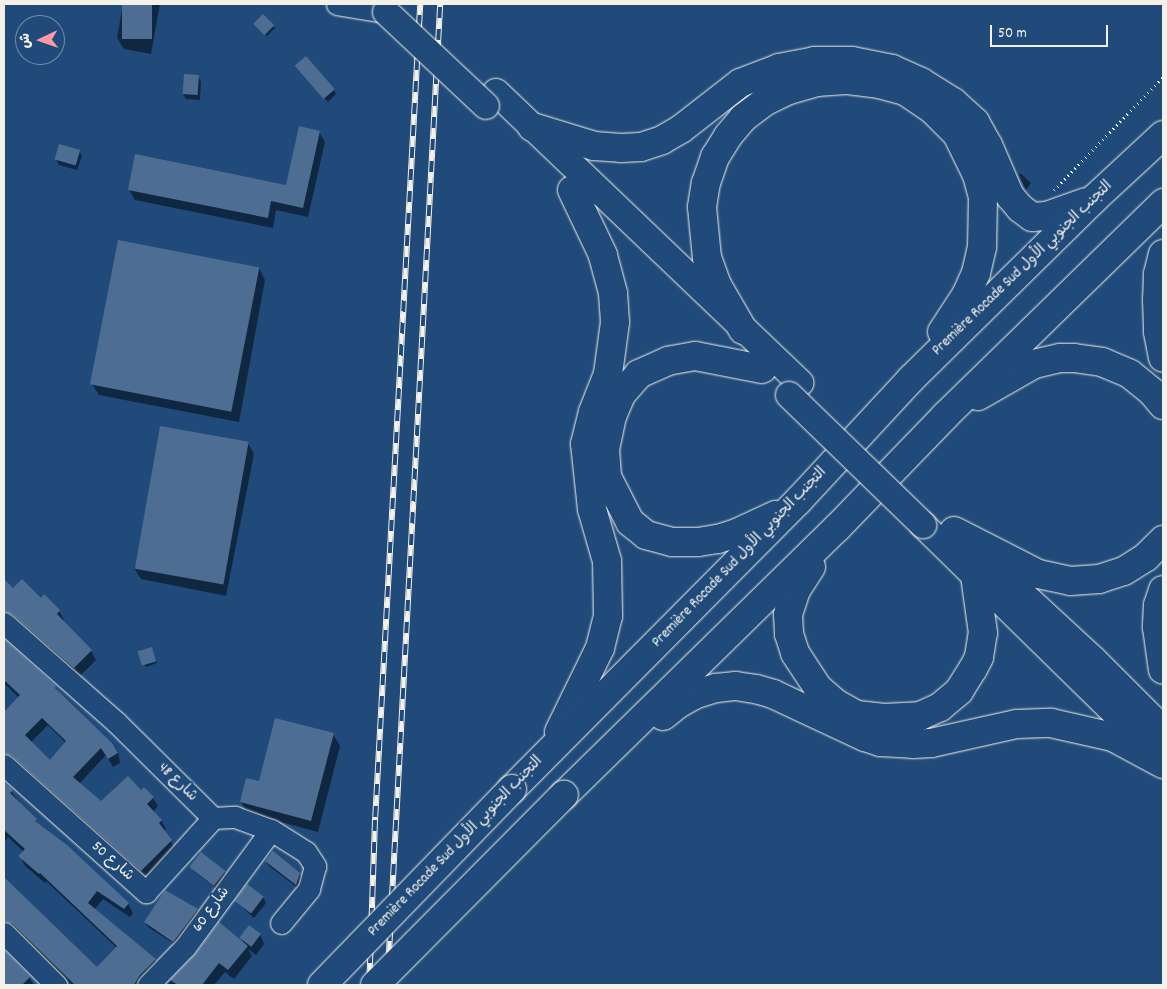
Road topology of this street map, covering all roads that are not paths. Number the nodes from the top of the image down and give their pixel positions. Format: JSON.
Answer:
{"nodes":[{"id":1,"x":337,"y":4,"type":"edge"},
{"id":2,"x":388,"y":6,"type":"edge"},
{"id":3,"x":491,"y":99,"type":"junction"},
{"id":4,"x":532,"y":127,"type":"junction"},
{"id":5,"x":1163,"y":135,"type":"edge"},
{"id":6,"x":572,"y":190,"type":"junction"},
{"id":7,"x":1094,"y":199,"type":"junction"},
{"id":8,"x":1163,"y":202,"type":"edge"},
{"id":9,"x":1163,"y":254,"type":"edge"},
{"id":10,"x":743,"y":330,"type":"junction"},
{"id":11,"x":1163,"y":358,"type":"edge"},
{"id":12,"x":762,"y":369,"type":"junction"},
{"id":13,"x":910,"y":379,"type":"junction"},
{"id":14,"x":795,"y":389,"type":"junction"},
{"id":15,"x":1163,"y":405,"type":"edge"},
{"id":16,"x":944,"y":416,"type":"junction"},
{"id":17,"x":798,"y":501,"type":"junction"},
{"id":18,"x":928,"y":518,"type":"junction"},
{"id":19,"x":837,"y":528,"type":"junction"},
{"id":20,"x":954,"y":531,"type":"junction"},
{"id":21,"x":1163,"y":540,"type":"edge"},
{"id":22,"x":975,"y":575,"type":"junction"},
{"id":23,"x":1163,"y":590,"type":"edge"},
{"id":24,"x":4,"y":623,"type":"edge"},
{"id":25,"x":1163,"y":670,"type":"edge"},
{"id":26,"x":1163,"y":729,"type":"edge"},
{"id":27,"x":552,"y":749,"type":"junction"},
{"id":28,"x":1163,"y":760,"type":"edge"},
{"id":29,"x":1163,"y":764,"type":"edge"},
{"id":30,"x":4,"y":765,"type":"edge"},
{"id":31,"x":564,"y":795,"type":"junction"},
{"id":32,"x":213,"y":818,"type":"junction"},
{"id":33,"x":271,"y":830,"type":"junction"},
{"id":34,"x":281,"y":923,"type":"dead end"},
{"id":35,"x":4,"y":934,"type":"edge"},
{"id":36,"x":56,"y":985,"type":"edge"},
{"id":37,"x":148,"y":985,"type":"edge"},
{"id":38,"x":322,"y":985,"type":"edge"},
{"id":39,"x":375,"y":985,"type":"edge"}],
"edges":[{"from":1,"to":2,"type":"street"},
{"from":2,"to":3,"type":"main road","bridge":true},
{"from":3,"to":4,"type":"main road"},
{"from":3,"to":6,"type":"main road"},
{"from":4,"to":7,"type":"highway"},
{"from":4,"to":10,"type":"main road"},
{"from":5,"to":7,"type":"highway","name":"Première Rocade Sud التجنب الجنوبي الأول"},
{"from":6,"to":12,"type":"main road"},
{"from":6,"to":27,"type":"highway"},
{"from":7,"to":13,"type":"highway","name":"Première Rocade Sud التجنب الجنوبي الأول"},
{"from":8,"to":16,"type":"highway"},
{"from":9,"to":11,"type":"highway"},
{"from":10,"to":13,"type":"highway"},
{"from":10,"to":14,"type":"main road"},
{"from":12,"to":14,"type":"main road"},
{"from":12,"to":17,"type":"highway"},
{"from":13,"to":17,"type":"highway","name":"Première Rocade Sud التجنب الجنوبي الأول"},
{"from":14,"to":18,"type":"main road","bridge":true},
{"from":15,"to":16,"type":"highway"},
{"from":16,"to":19,"type":"highway"},
{"from":17,"to":27,"type":"highway","name":"Première Rocade Sud التجنب الجنوبي الأول"},
{"from":18,"to":20,"type":"main road"},
{"from":18,"to":22,"type":"main road"},
{"from":19,"to":22,"type":"highway"},
{"from":19,"to":31,"type":"highway"},
{"from":20,"to":21,"type":"highway"},
{"from":20,"to":26,"type":"main road"},
{"from":22,"to":28,"type":"main road"},
{"from":23,"to":25,"type":"highway"},
{"from":24,"to":32,"type":"street","name":"شارع 48"},
{"from":27,"to":38,"type":"highway","name":"Première Rocade Sud التجنب الجنوبي الأول","bridge":true},
{"from":29,"to":31,"type":"highway"},
{"from":30,"to":32,"type":"street","name":"شارع 50"},
{"from":31,"to":39,"type":"highway","bridge":true},
{"from":32,"to":33,"type":"street"},
{"from":33,"to":34,"type":"street"},
{"from":33,"to":37,"type":"street","name":"شارع 60"},
{"from":35,"to":36,"type":"street"}]}
